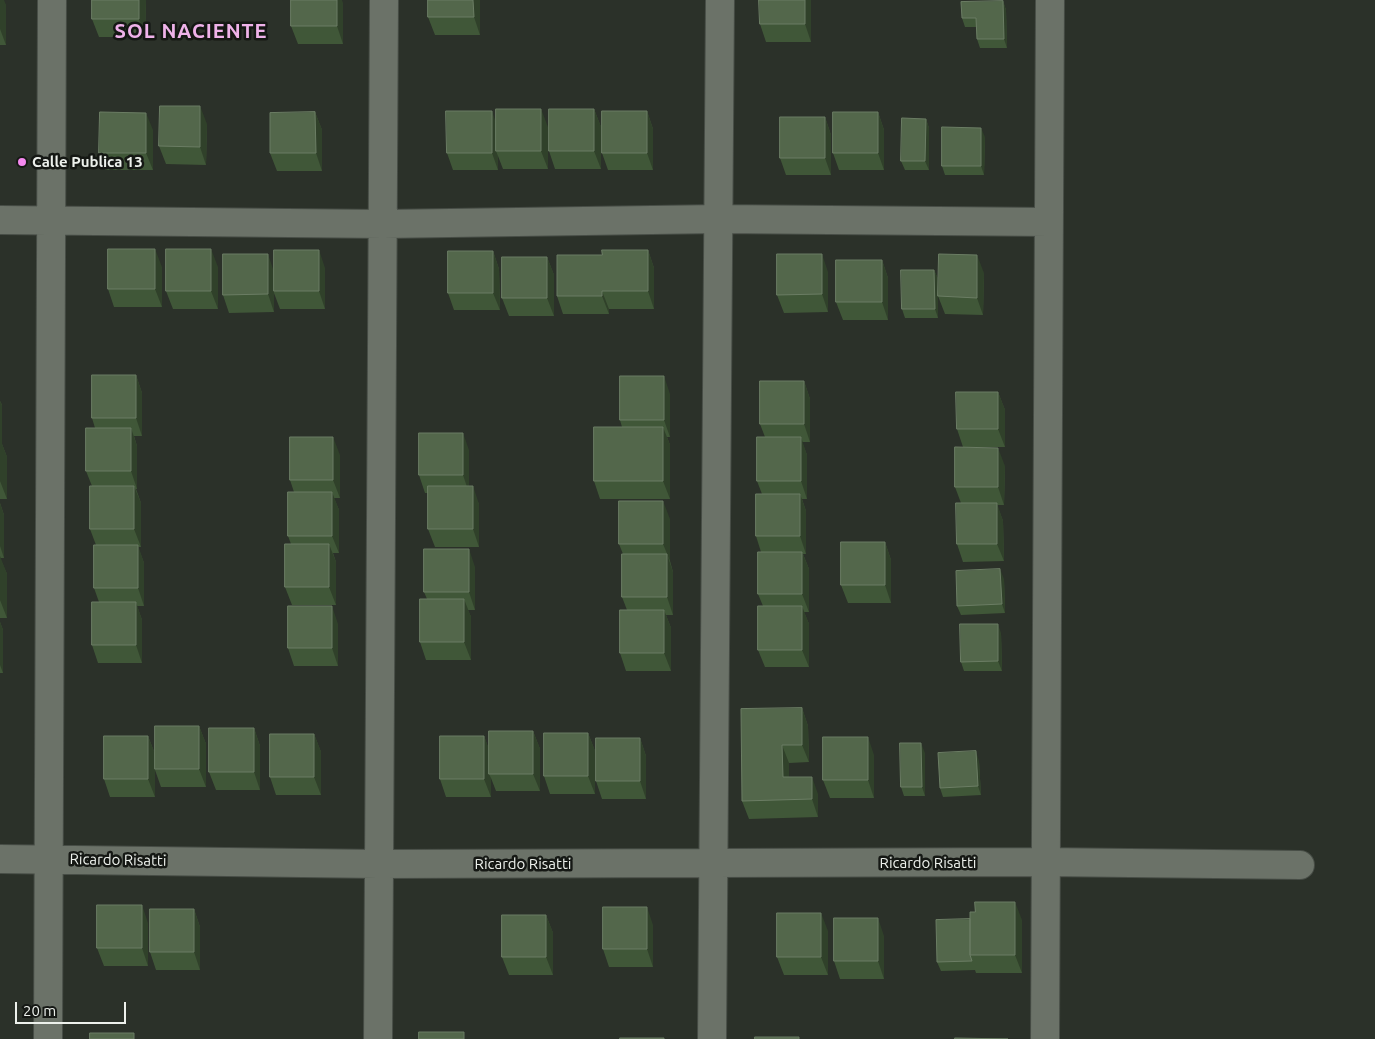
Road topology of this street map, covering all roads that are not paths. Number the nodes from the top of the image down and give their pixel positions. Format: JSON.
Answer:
{"nodes":[{"id":1,"x":52,"y":0,"type":"edge"},
{"id":2,"x":384,"y":0,"type":"edge"},
{"id":3,"x":720,"y":0,"type":"edge"},
{"id":4,"x":1050,"y":0,"type":"edge"},
{"id":5,"x":719,"y":219,"type":"junction"},
{"id":6,"x":0,"y":220,"type":"edge"},
{"id":7,"x":51,"y":221,"type":"junction"},
{"id":8,"x":1048,"y":222,"type":"junction"},
{"id":9,"x":383,"y":224,"type":"junction"},
{"id":10,"x":0,"y":859,"type":"edge"},
{"id":11,"x":49,"y":859,"type":"junction"},
{"id":12,"x":1046,"y":862,"type":"junction"},
{"id":13,"x":378,"y":864,"type":"junction"},
{"id":14,"x":712,"y":864,"type":"junction"},
{"id":15,"x":1300,"y":865,"type":"dead end"},
{"id":16,"x":48,"y":1039,"type":"edge"},
{"id":17,"x":378,"y":1039,"type":"edge"},
{"id":18,"x":712,"y":1039,"type":"edge"},
{"id":19,"x":1045,"y":1039,"type":"edge"}],
"edges":[{"from":1,"to":7,"type":"street"},
{"from":2,"to":9,"type":"street"},
{"from":3,"to":5,"type":"street"},
{"from":4,"to":8,"type":"street"},
{"from":5,"to":8,"type":"street"},
{"from":5,"to":9,"type":"street"},
{"from":5,"to":14,"type":"street"},
{"from":6,"to":7,"type":"street"},
{"from":7,"to":9,"type":"street"},
{"from":7,"to":11,"type":"street"},
{"from":8,"to":12,"type":"street"},
{"from":9,"to":13,"type":"street"},
{"from":10,"to":11,"type":"street","name":"Ricardo Risatti"},
{"from":11,"to":13,"type":"street","name":"Ricardo Risatti"},
{"from":11,"to":16,"type":"street"},
{"from":12,"to":14,"type":"street","name":"Ricardo Risatti"},
{"from":12,"to":15,"type":"street","name":"Ricardo Risatti"},
{"from":12,"to":19,"type":"street"},
{"from":13,"to":14,"type":"street","name":"Ricardo Risatti"},
{"from":13,"to":17,"type":"street"},
{"from":14,"to":18,"type":"street"}]}
